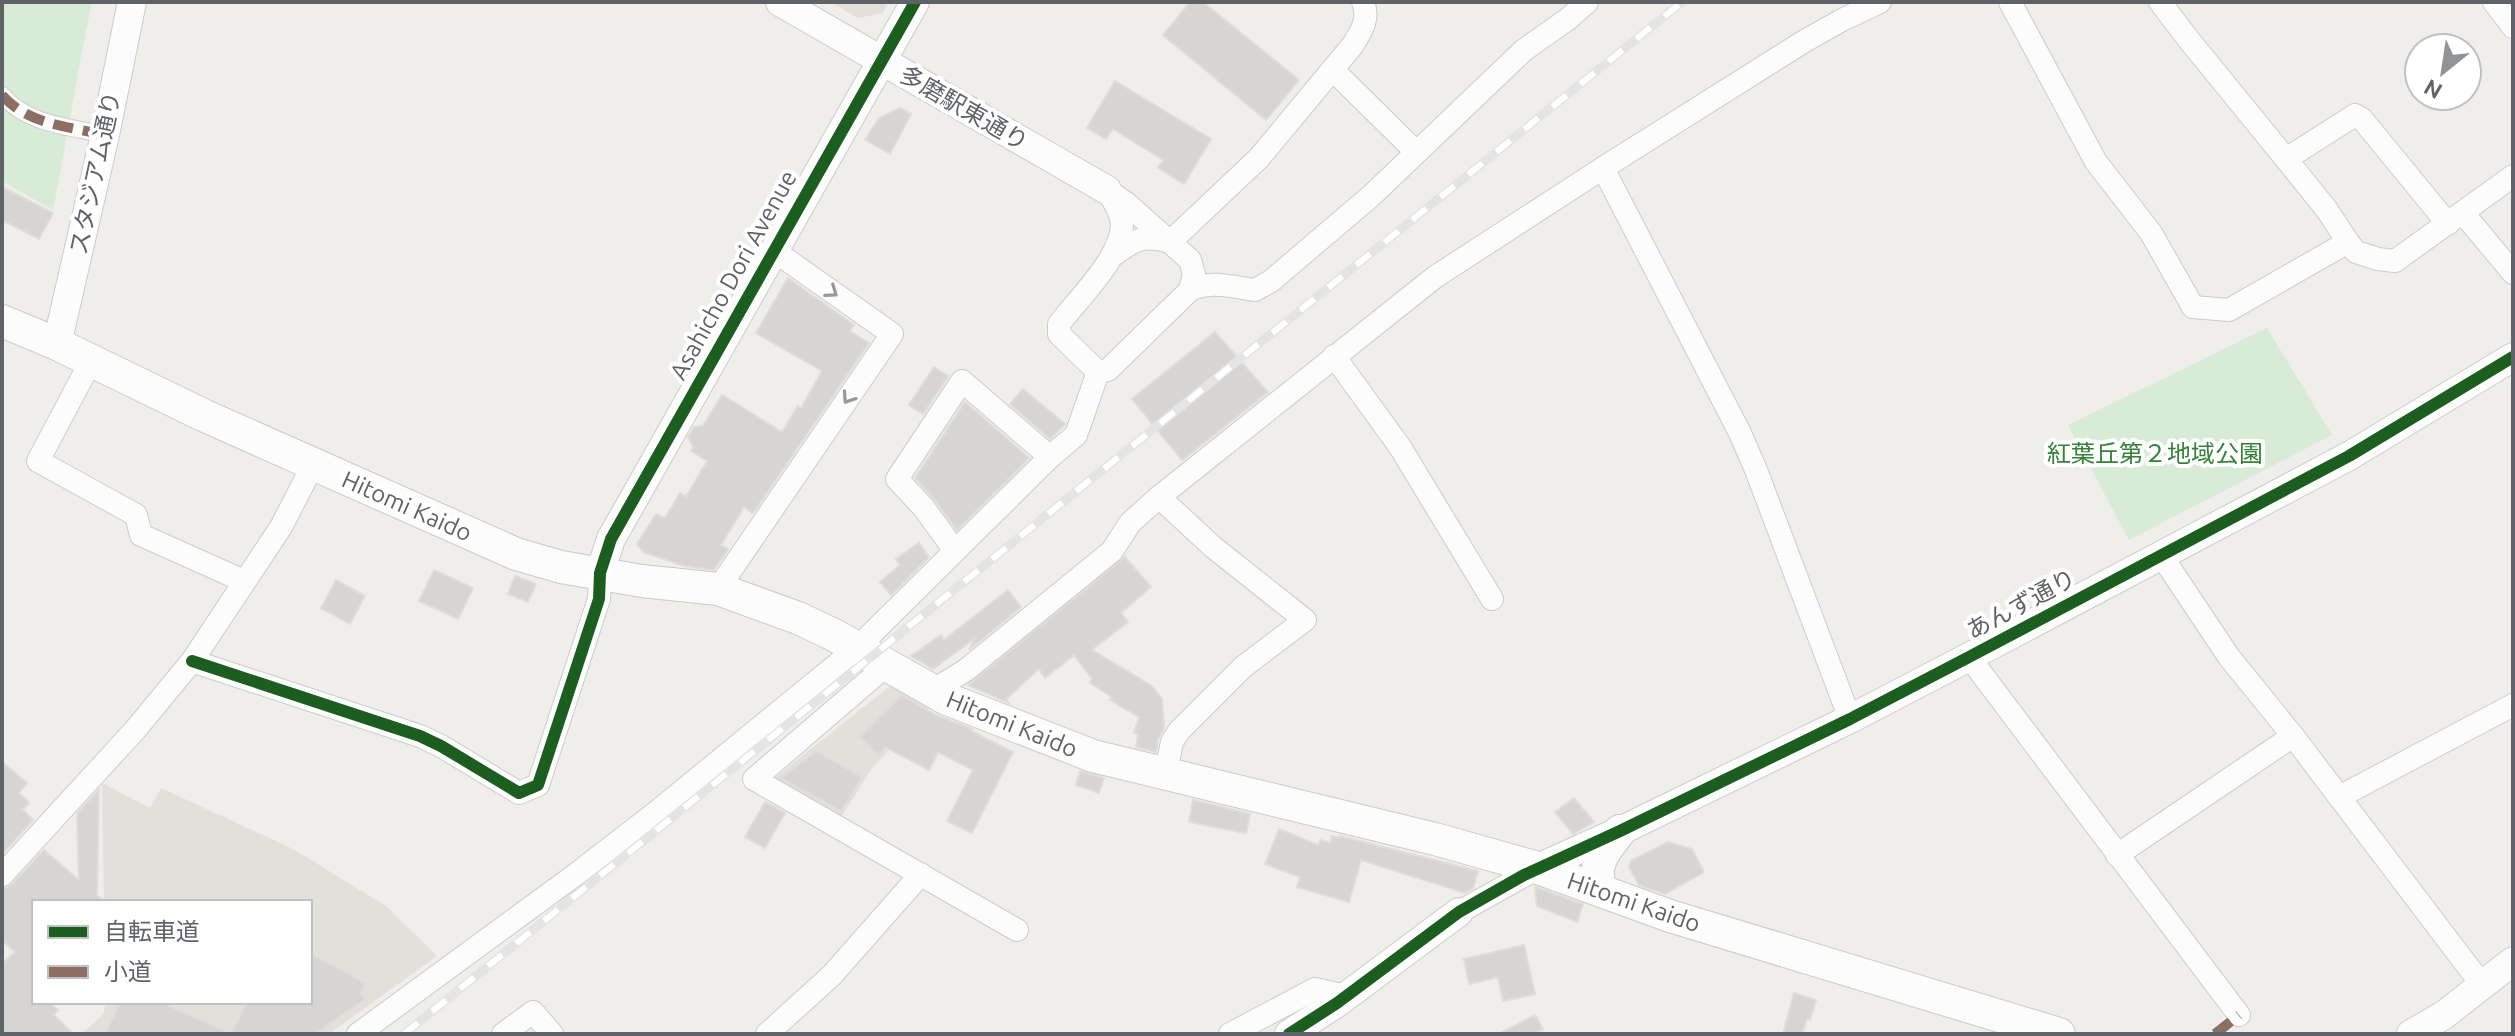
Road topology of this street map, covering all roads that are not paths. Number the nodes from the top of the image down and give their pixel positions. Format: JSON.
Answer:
{"nodes":[{"id":1,"x":132,"y":2,"type":"edge"},
{"id":2,"x":780,"y":2,"type":"edge"},
{"id":3,"x":915,"y":2,"type":"edge"},
{"id":4,"x":1363,"y":2,"type":"edge"},
{"id":5,"x":1552,"y":2,"type":"edge"},
{"id":6,"x":1587,"y":2,"type":"edge"},
{"id":7,"x":1880,"y":2,"type":"edge"},
{"id":8,"x":2010,"y":2,"type":"edge"},
{"id":9,"x":2160,"y":2,"type":"edge"},
{"id":10,"x":2494,"y":2,"type":"edge"},
{"id":11,"x":1568,"y":19,"type":"junction"},
{"id":12,"x":2513,"y":27,"type":"edge"},
{"id":13,"x":881,"y":60,"type":"junction"},
{"id":14,"x":1333,"y":70,"type":"junction"},
{"id":15,"x":2,"y":95,"type":"edge"},
{"id":16,"x":105,"y":135,"type":"junction"},
{"id":17,"x":1416,"y":152,"type":"junction"},
{"id":18,"x":2286,"y":159,"type":"junction"},
{"id":19,"x":1603,"y":168,"type":"junction"},
{"id":20,"x":2513,"y":176,"type":"edge"},
{"id":21,"x":1107,"y":190,"type":"junction"},
{"id":22,"x":2456,"y":218,"type":"junction"},
{"id":23,"x":1170,"y":242,"type":"junction"},
{"id":24,"x":2348,"y":242,"type":"junction"},
{"id":25,"x":773,"y":250,"type":"junction"},
{"id":26,"x":1112,"y":256,"type":"junction"},
{"id":27,"x":1190,"y":260,"type":"junction"},
{"id":28,"x":2513,"y":273,"type":"edge"},
{"id":29,"x":1232,"y":287,"type":"junction"},
{"id":30,"x":1190,"y":290,"type":"junction"},
{"id":31,"x":2,"y":321,"type":"edge"},
{"id":32,"x":57,"y":344,"type":"junction"},
{"id":33,"x":1334,"y":356,"type":"junction"},
{"id":34,"x":2512,"y":359,"type":"edge"},
{"id":35,"x":91,"y":361,"type":"junction"},
{"id":36,"x":1098,"y":372,"type":"junction"},
{"id":37,"x":1050,"y":457,"type":"junction"},
{"id":38,"x":313,"y":465,"type":"junction"},
{"id":39,"x":1159,"y":497,"type":"junction"},
{"id":40,"x":955,"y":551,"type":"junction"},
{"id":41,"x":2161,"y":555,"type":"junction"},
{"id":42,"x":600,"y":573,"type":"junction"},
{"id":43,"x":244,"y":581,"type":"junction"},
{"id":44,"x":718,"y":589,"type":"junction"},
{"id":45,"x":1492,"y":599,"type":"dead end"},
{"id":46,"x":857,"y":648,"type":"junction"},
{"id":47,"x":1969,"y":657,"type":"junction"},
{"id":48,"x":192,"y":661,"type":"junction"},
{"id":49,"x":887,"y":665,"type":"junction"},
{"id":50,"x":932,"y":691,"type":"junction"},
{"id":51,"x":2513,"y":705,"type":"edge"},
{"id":52,"x":1850,"y":719,"type":"junction"},
{"id":53,"x":2293,"y":736,"type":"junction"},
{"id":54,"x":1166,"y":772,"type":"junction"},
{"id":55,"x":2339,"y":797,"type":"junction"},
{"id":56,"x":1620,"y":831,"type":"junction"},
{"id":57,"x":2117,"y":855,"type":"junction"},
{"id":58,"x":1538,"y":868,"type":"junction"},
{"id":59,"x":921,"y":874,"type":"junction"},
{"id":60,"x":2,"y":875,"type":"edge"},
{"id":61,"x":1602,"y":891,"type":"junction"},
{"id":62,"x":1459,"y":912,"type":"joint"},
{"id":63,"x":1017,"y":930,"type":"dead end"},
{"id":64,"x":2513,"y":961,"type":"edge"},
{"id":65,"x":2482,"y":985,"type":"junction"},
{"id":66,"x":1346,"y":996,"type":"junction"},
{"id":67,"x":2239,"y":1015,"type":"dead end"},
{"id":68,"x":358,"y":1034,"type":"edge"},
{"id":69,"x":503,"y":1034,"type":"edge"},
{"id":70,"x":552,"y":1034,"type":"edge"},
{"id":71,"x":767,"y":1034,"type":"edge"},
{"id":72,"x":1230,"y":1034,"type":"edge"},
{"id":73,"x":1289,"y":1034,"type":"edge"},
{"id":74,"x":2059,"y":1034,"type":"edge"},
{"id":75,"x":2411,"y":1034,"type":"edge"}],
"edges":[{"from":1,"to":16,"type":"street","name":"スタジアム通り"},
{"from":2,"to":13,"type":"street","name":"多磨駅東通り"},
{"from":3,"to":13,"type":"street","name":"Asahicho Dori Avenue"},
{"from":4,"to":14,"type":"street"},
{"from":5,"to":11,"type":"street"},
{"from":6,"to":11,"type":"street"},
{"from":7,"to":19,"type":"street"},
{"from":8,"to":24,"type":"street"},
{"from":9,"to":18,"type":"street"},
{"from":10,"to":12,"type":"street"},
{"from":11,"to":17,"type":"street"},
{"from":13,"to":21,"type":"street","name":"多磨駅東通り"},
{"from":13,"to":25,"type":"street","name":"Asahicho Dori Avenue"},
{"from":14,"to":17,"type":"street"},
{"from":14,"to":23,"type":"street"},
{"from":15,"to":16,"type":"street"},
{"from":16,"to":32,"type":"street","name":"スタジアム通り"},
{"from":17,"to":29,"type":"street"},
{"from":18,"to":22,"type":"street"},
{"from":18,"to":24,"type":"street"},
{"from":19,"to":33,"type":"street"},
{"from":19,"to":52,"type":"street"},
{"from":20,"to":22,"type":"street"},
{"from":21,"to":23,"type":"street"},
{"from":21,"to":26,"type":"street"},
{"from":22,"to":24,"type":"street"},
{"from":22,"to":28,"type":"street"},
{"from":23,"to":26,"type":"street"},
{"from":23,"to":27,"type":"street"},
{"from":25,"to":42,"type":"street","name":"Asahicho Dori Avenue"},
{"from":25,"to":44,"type":"street","one_way":true},
{"from":26,"to":36,"type":"street"},
{"from":27,"to":29,"type":"street"},
{"from":27,"to":30,"type":"street"},
{"from":29,"to":30,"type":"street"},
{"from":30,"to":36,"type":"street"},
{"from":31,"to":32,"type":"main road","name":"Hitomi Kaido"},
{"from":32,"to":35,"type":"main road","name":"Hitomi Kaido"},
{"from":33,"to":39,"type":"street"},
{"from":33,"to":45,"type":"street"},
{"from":34,"to":41,"type":"street","name":"あんず通り"},
{"from":35,"to":38,"type":"main road","name":"Hitomi Kaido"},
{"from":35,"to":43,"type":"street"},
{"from":36,"to":37,"type":"street"},
{"from":37,"to":40,"type":"street"},
{"from":37,"to":40,"type":"street"},
{"from":38,"to":42,"type":"main road","name":"Hitomi Kaido"},
{"from":38,"to":43,"type":"street"},
{"from":39,"to":50,"type":"street"},
{"from":39,"to":54,"type":"street"},
{"from":40,"to":46,"type":"street"},
{"from":41,"to":47,"type":"street","name":"あんず通り"},
{"from":41,"to":53,"type":"street"},
{"from":42,"to":44,"type":"main road","name":"Hitomi Kaido"},
{"from":42,"to":48,"type":"street"},
{"from":43,"to":48,"type":"street"},
{"from":44,"to":46,"type":"main road","name":"Hitomi Kaido"},
{"from":46,"to":49,"type":"main road","name":"Hitomi Kaido"},
{"from":46,"to":68,"type":"street"},
{"from":47,"to":52,"type":"street","name":"あんず通り"},
{"from":47,"to":57,"type":"street"},
{"from":48,"to":60,"type":"street"},
{"from":49,"to":50,"type":"main road","name":"Hitomi Kaido"},
{"from":49,"to":59,"type":"street"},
{"from":50,"to":54,"type":"main road","name":"Hitomi Kaido"},
{"from":51,"to":55,"type":"street"},
{"from":52,"to":56,"type":"street","name":"あんず通り"},
{"from":53,"to":55,"type":"street"},
{"from":53,"to":57,"type":"street"},
{"from":54,"to":58,"type":"main road","name":"Hitomi Kaido"},
{"from":55,"to":65,"type":"street"},
{"from":56,"to":58,"type":"street","name":"あんず通り"},
{"from":56,"to":61,"type":"main road"},
{"from":57,"to":67,"type":"street"},
{"from":58,"to":61,"type":"main road","name":"Hitomi Kaido"},
{"from":58,"to":62,"type":"street"},
{"from":59,"to":63,"type":"street"},
{"from":59,"to":71,"type":"street"},
{"from":61,"to":74,"type":"main road","name":"Hitomi Kaido"},
{"from":62,"to":66,"type":"street"},
{"from":64,"to":65,"type":"street"},
{"from":65,"to":75,"type":"street"},
{"from":66,"to":72,"type":"street"},
{"from":66,"to":73,"type":"street"},
{"from":69,"to":70,"type":"street"}]}
